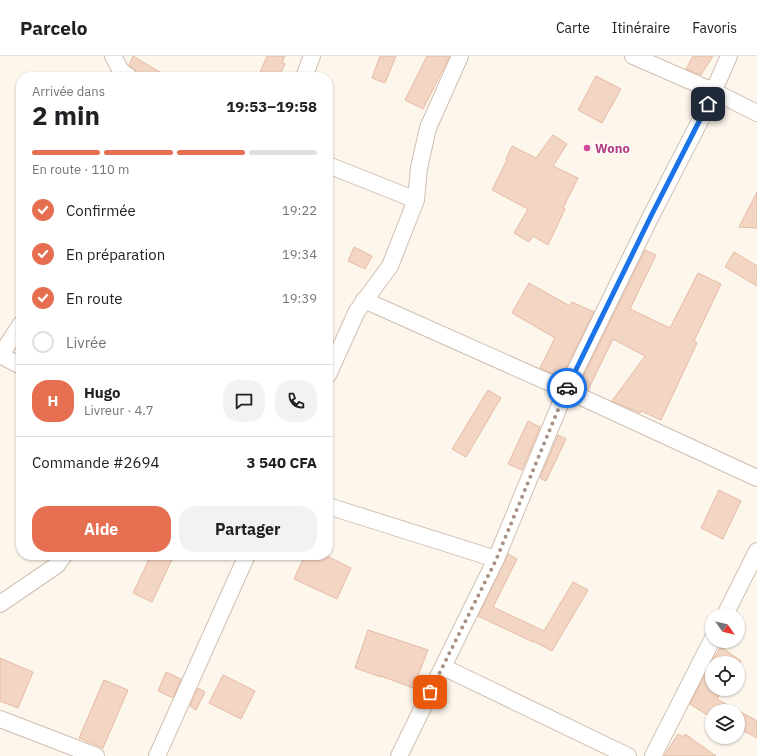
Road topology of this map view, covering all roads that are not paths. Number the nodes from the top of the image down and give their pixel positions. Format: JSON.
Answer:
{"nodes":[{"id":1,"x":113,"y":56,"type":"edge"},
{"id":2,"x":312,"y":56,"type":"edge"},
{"id":3,"x":460,"y":56,"type":"edge"},
{"id":4,"x":634,"y":56,"type":"edge"},
{"id":5,"x":729,"y":56,"type":"edge"},
{"id":6,"x":122,"y":72,"type":"edge"},
{"id":7,"x":306,"y":72,"type":"edge"},
{"id":8,"x":713,"y":91,"type":"junction"},
{"id":9,"x":757,"y":113,"type":"edge"},
{"id":10,"x":333,"y":167,"type":"edge"},
{"id":11,"x":416,"y":200,"type":"junction"},
{"id":12,"x":364,"y":300,"type":"junction"},
{"id":13,"x":16,"y":331,"type":"edge"},
{"id":14,"x":0,"y":355,"type":"edge"},
{"id":15,"x":16,"y":363,"type":"edge"},
{"id":16,"x":333,"y":364,"type":"edge"},
{"id":17,"x":566,"y":390,"type":"junction"},
{"id":18,"x":757,"y":478,"type":"edge"},
{"id":19,"x":333,"y":508,"type":"edge"},
{"id":20,"x":757,"y":551,"type":"edge"},
{"id":21,"x":60,"y":560,"type":"edge"},
{"id":22,"x":245,"y":560,"type":"edge"},
{"id":23,"x":496,"y":560,"type":"junction"},
{"id":24,"x":0,"y":604,"type":"edge"},
{"id":25,"x":728,"y":608,"type":"edge"},
{"id":26,"x":708,"y":648,"type":"edge"},
{"id":27,"x":443,"y":667,"type":"junction"},
{"id":28,"x":0,"y":719,"type":"edge"},
{"id":29,"x":96,"y":756,"type":"edge"},
{"id":30,"x":157,"y":756,"type":"edge"},
{"id":31,"x":399,"y":756,"type":"edge"},
{"id":32,"x":628,"y":756,"type":"edge"},
{"id":33,"x":653,"y":756,"type":"edge"}],
"edges":[{"from":1,"to":6,"type":"street"},
{"from":2,"to":7,"type":"street"},
{"from":3,"to":11,"type":"street"},
{"from":4,"to":8,"type":"street"},
{"from":5,"to":8,"type":"street"},
{"from":8,"to":9,"type":"street"},
{"from":8,"to":17,"type":"street"},
{"from":10,"to":11,"type":"street"},
{"from":11,"to":12,"type":"street"},
{"from":12,"to":16,"type":"street"},
{"from":12,"to":17,"type":"street"},
{"from":13,"to":14,"type":"street"},
{"from":14,"to":15,"type":"street"},
{"from":17,"to":18,"type":"street"},
{"from":17,"to":23,"type":"street"},
{"from":19,"to":23,"type":"street"},
{"from":20,"to":25,"type":"street"},
{"from":21,"to":24,"type":"street"},
{"from":22,"to":30,"type":"street"},
{"from":23,"to":27,"type":"street"},
{"from":26,"to":33,"type":"street"},
{"from":27,"to":31,"type":"street"},
{"from":27,"to":32,"type":"street"},
{"from":28,"to":29,"type":"street"}]}
